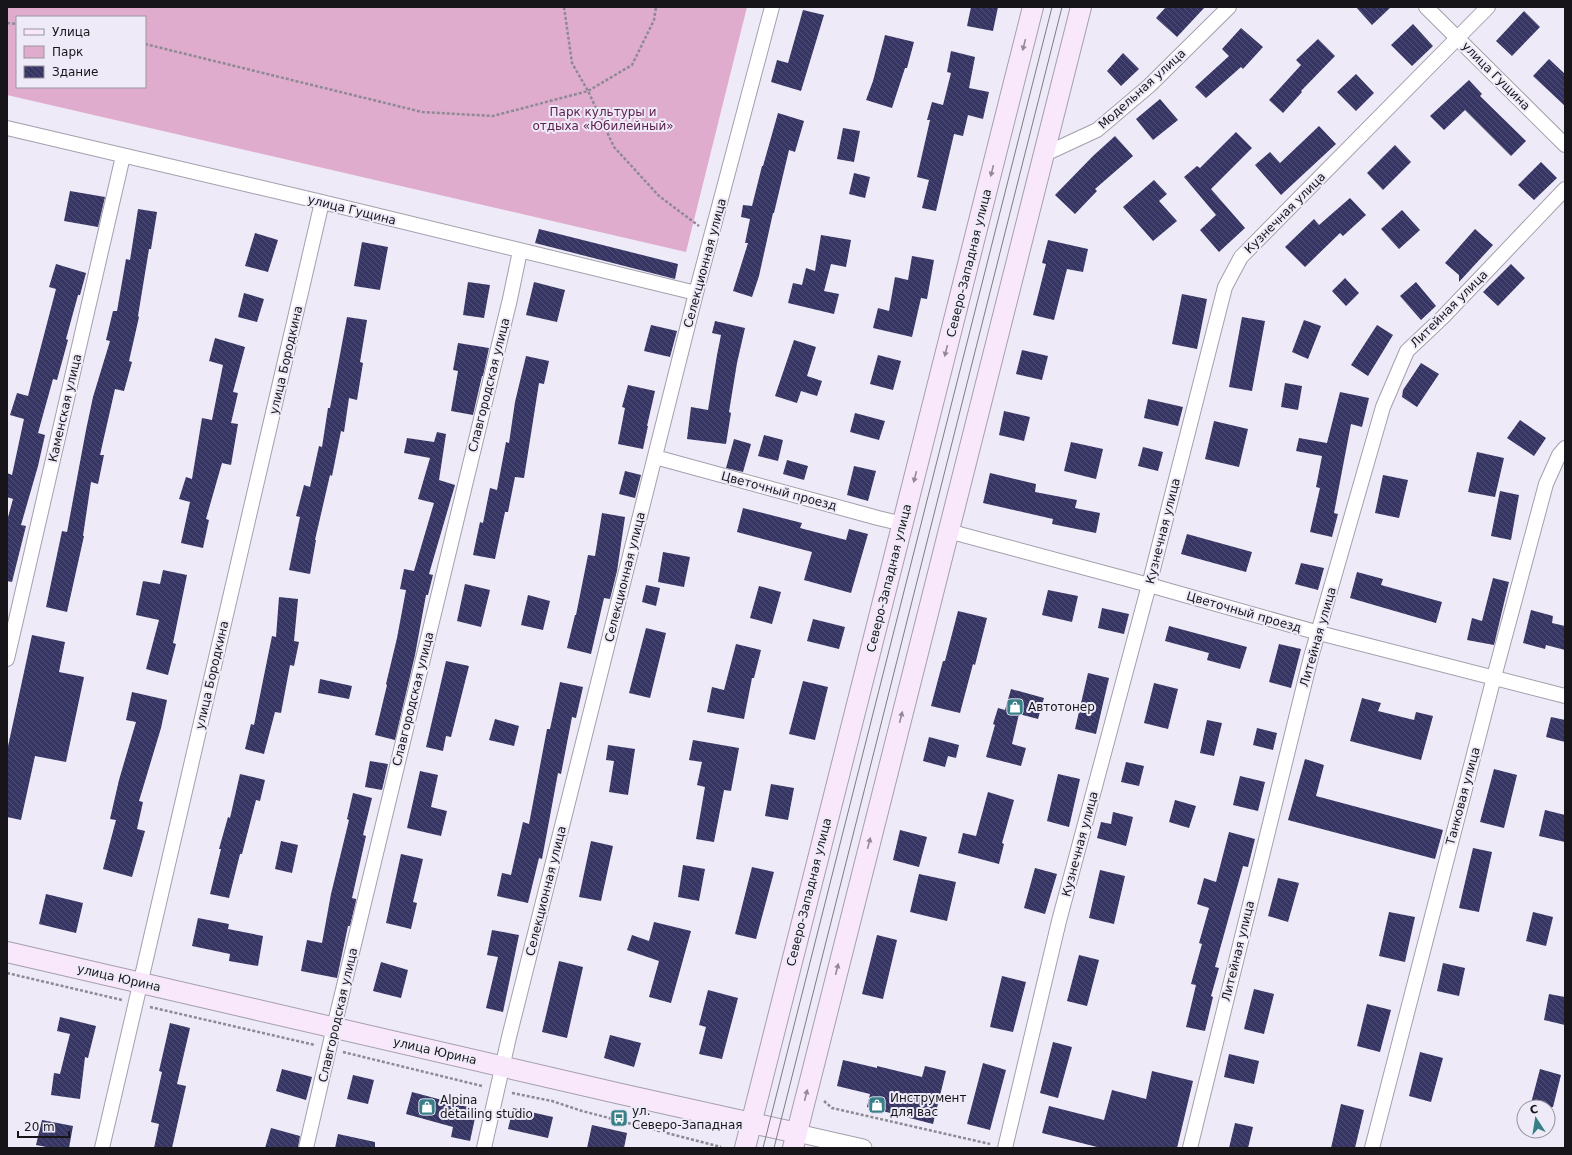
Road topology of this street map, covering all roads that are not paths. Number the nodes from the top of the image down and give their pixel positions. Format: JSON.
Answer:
{"nodes":[{"id":1,"x":772,"y":7,"type":"edge"},
{"id":2,"x":1033,"y":7,"type":"edge"},
{"id":3,"x":1081,"y":7,"type":"edge"},
{"id":4,"x":1229,"y":7,"type":"edge"},
{"id":5,"x":1426,"y":7,"type":"edge"},
{"id":6,"x":1488,"y":7,"type":"edge"},
{"id":7,"x":1458,"y":38,"type":"junction"},
{"id":8,"x":7,"y":128,"type":"edge"},
{"id":9,"x":1565,"y":145,"type":"edge"},
{"id":10,"x":1043,"y":155,"type":"junction"},
{"id":11,"x":123,"y":156,"type":"junction"},
{"id":12,"x":1565,"y":189,"type":"edge"},
{"id":13,"x":322,"y":202,"type":"junction"},
{"id":14,"x":520,"y":251,"type":"junction"},
{"id":15,"x":696,"y":293,"type":"junction"},
{"id":16,"x":1565,"y":448,"type":"edge"},
{"id":17,"x":655,"y":457,"type":"junction"},
{"id":18,"x":903,"y":524,"type":"junction"},
{"id":19,"x":948,"y":531,"type":"junction"},
{"id":20,"x":1149,"y":585,"type":"junction"},
{"id":21,"x":1319,"y":633,"type":"junction"},
{"id":22,"x":7,"y":660,"type":"edge"},
{"id":23,"x":1494,"y":677,"type":"junction"},
{"id":24,"x":1565,"y":696,"type":"edge"},
{"id":25,"x":7,"y":952,"type":"edge"},
{"id":26,"x":140,"y":983,"type":"junction"},
{"id":27,"x":334,"y":1027,"type":"junction"},
{"id":28,"x":502,"y":1066,"type":"junction"},
{"id":29,"x":751,"y":1124,"type":"junction"},
{"id":30,"x":795,"y":1141,"type":"edge"},
{"id":31,"x":102,"y":1148,"type":"edge"},
{"id":32,"x":306,"y":1148,"type":"edge"},
{"id":33,"x":484,"y":1148,"type":"edge"},
{"id":34,"x":745,"y":1148,"type":"edge"},
{"id":35,"x":863,"y":1148,"type":"edge"},
{"id":36,"x":1005,"y":1148,"type":"edge"},
{"id":37,"x":1190,"y":1148,"type":"edge"},
{"id":38,"x":1372,"y":1148,"type":"edge"}],
"edges":[{"from":1,"to":15,"type":"street","name":"Селекционная улица"},
{"from":2,"to":18,"type":"main road","name":"Северо-Западная улица","one_way":true},
{"from":3,"to":10,"type":"main road"},
{"from":4,"to":10,"type":"street","name":"Модельная улица"},
{"from":5,"to":7,"type":"street","name":"улица Гущина"},
{"from":6,"to":7,"type":"street","name":"Кузнечная улица"},
{"from":7,"to":9,"type":"street","name":"улица Гущина"},
{"from":7,"to":20,"type":"street","name":"Кузнечная улица"},
{"from":8,"to":11,"type":"street","name":"улица Гущина"},
{"from":10,"to":19,"type":"main road"},
{"from":11,"to":13,"type":"street","name":"улица Гущина"},
{"from":11,"to":22,"type":"street","name":"Каменская улица"},
{"from":12,"to":21,"type":"street","name":"Литейная улица"},
{"from":13,"to":14,"type":"street","name":"улица Гущина"},
{"from":13,"to":26,"type":"street","name":"улица Бородкина"},
{"from":14,"to":15,"type":"street","name":"улица Гущина"},
{"from":14,"to":27,"type":"street","name":"Славгородская улица"},
{"from":15,"to":17,"type":"street","name":"Селекционная улица"},
{"from":16,"to":23,"type":"street","name":"Танковая улица"},
{"from":17,"to":18,"type":"street","name":"Цветочный проезд"},
{"from":17,"to":28,"type":"street","name":"Селекционная улица"},
{"from":18,"to":29,"type":"main road","name":"Северо-Западная улица"},
{"from":19,"to":20,"type":"street","name":"Цветочный проезд"},
{"from":30,"to":19,"type":"main road","one_way":true},
{"from":20,"to":21,"type":"street","name":"Цветочный проезд"},
{"from":20,"to":36,"type":"street","name":"Кузнечная улица"},
{"from":21,"to":23,"type":"street","name":"Цветочный проезд"},
{"from":21,"to":37,"type":"street","name":"Литейная улица"},
{"from":23,"to":24,"type":"street","name":"Цветочный проезд"},
{"from":23,"to":38,"type":"street","name":"Танковая улица"},
{"from":25,"to":26,"type":"main road","name":"улица Юрина"},
{"from":26,"to":27,"type":"main road","name":"улица Юрина"},
{"from":26,"to":31,"type":"street","name":"улица Бородкина"},
{"from":27,"to":28,"type":"main road","name":"улица Юрина"},
{"from":27,"to":32,"type":"street","name":"Славгородская улица"},
{"from":28,"to":29,"type":"main road","name":"улица Юрина"},
{"from":28,"to":33,"type":"street","name":"Селекционная улица"},
{"from":29,"to":30,"type":"main road","name":"улица Юрина"},
{"from":29,"to":34,"type":"main road","name":"Северо-Западная улица"},
{"from":30,"to":35,"type":"street","name":"улица Юрина"}]}
